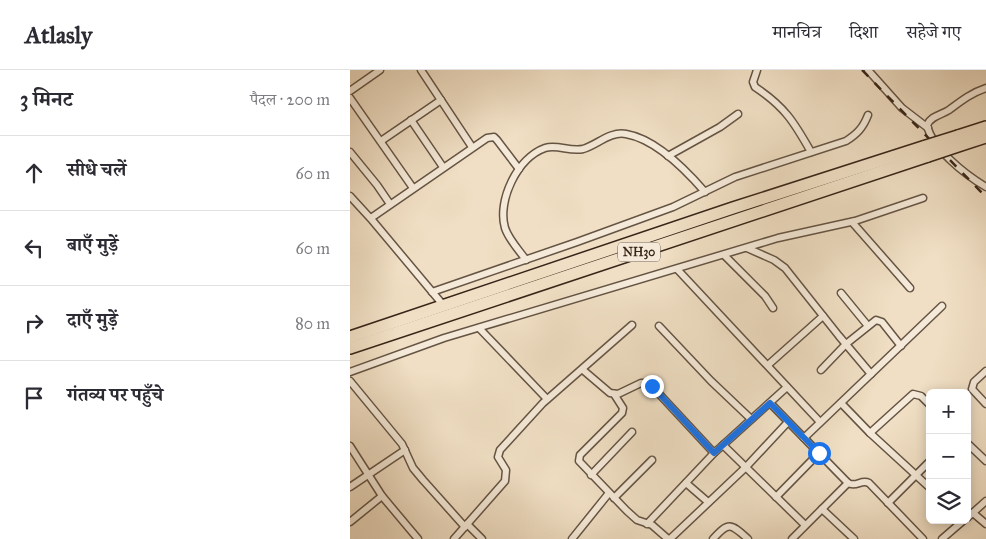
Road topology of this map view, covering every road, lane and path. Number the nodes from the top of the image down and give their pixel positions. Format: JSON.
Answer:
{"nodes":[{"id":1,"x":380,"y":70,"type":"edge"},
{"id":2,"x":421,"y":70,"type":"edge"},
{"id":3,"x":757,"y":70,"type":"edge"},
{"id":4,"x":868,"y":70,"type":"edge"},
{"id":5,"x":986,"y":88,"type":"edge"},
{"id":6,"x":350,"y":91,"type":"edge"},
{"id":7,"x":350,"y":98,"type":"edge"},
{"id":8,"x":441,"y":100,"type":"junction"},
{"id":9,"x":738,"y":114,"type":"dead end"},
{"id":10,"x":868,"y":115,"type":"dead end"},
{"id":11,"x":411,"y":120,"type":"junction"},
{"id":12,"x":986,"y":127,"type":"edge"},
{"id":13,"x":928,"y":128,"type":"junction"},
{"id":14,"x":986,"y":137,"type":"edge"},
{"id":15,"x":381,"y":140,"type":"junction"},
{"id":16,"x":959,"y":141,"type":"junction"},
{"id":17,"x":472,"y":147,"type":"junction"},
{"id":18,"x":927,"y":151,"type":"junction"},
{"id":19,"x":350,"y":152,"type":"edge"},
{"id":20,"x":811,"y":152,"type":"junction"},
{"id":21,"x":668,"y":156,"type":"junction"},
{"id":22,"x":443,"y":167,"type":"junction"},
{"id":23,"x":519,"y":169,"type":"junction"},
{"id":24,"x":986,"y":187,"type":"edge"},
{"id":25,"x":413,"y":188,"type":"junction"},
{"id":26,"x":704,"y":192,"type":"junction"},
{"id":27,"x":350,"y":196,"type":"edge"},
{"id":28,"x":923,"y":198,"type":"dead end"},
{"id":29,"x":390,"y":204,"type":"junction"},
{"id":30,"x":371,"y":218,"type":"junction"},
{"id":31,"x":852,"y":222,"type":"junction"},
{"id":32,"x":747,"y":248,"type":"junction"},
{"id":33,"x":724,"y":255,"type":"junction"},
{"id":34,"x":526,"y":260,"type":"junction"},
{"id":35,"x":677,"y":269,"type":"junction"},
{"id":36,"x":910,"y":288,"type":"dead end"},
{"id":37,"x":432,"y":292,"type":"junction"},
{"id":38,"x":841,"y":293,"type":"dead end"},
{"id":39,"x":444,"y":306,"type":"junction"},
{"id":40,"x":942,"y":306,"type":"dead end"},
{"id":41,"x":773,"y":308,"type":"dead end"},
{"id":42,"x":823,"y":316,"type":"junction"},
{"id":43,"x":632,"y":325,"type":"dead end"},
{"id":44,"x":658,"y":326,"type":"dead end"},
{"id":45,"x":868,"y":326,"type":"junction"},
{"id":46,"x":479,"y":328,"type":"junction"},
{"id":47,"x":350,"y":336,"type":"edge"},
{"id":48,"x":846,"y":344,"type":"junction"},
{"id":49,"x":901,"y":346,"type":"junction"},
{"id":50,"x":350,"y":348,"type":"edge"},
{"id":51,"x":768,"y":365,"type":"junction"},
{"id":52,"x":582,"y":370,"type":"junction"},
{"id":53,"x":820,"y":370,"type":"dead end"},
{"id":54,"x":986,"y":371,"type":"edge"},
{"id":55,"x":350,"y":372,"type":"edge"},
{"id":56,"x":871,"y":374,"type":"junction"},
{"id":57,"x":350,"y":380,"type":"edge"},
{"id":58,"x":787,"y":387,"type":"junction"},
{"id":59,"x":614,"y":394,"type":"junction"},
{"id":60,"x":547,"y":399,"type":"junction"},
{"id":61,"x":926,"y":401,"type":"edge"},
{"id":62,"x":770,"y":403,"type":"junction"},
{"id":63,"x":840,"y":403,"type":"junction"},
{"id":64,"x":986,"y":404,"type":"edge"},
{"id":65,"x":752,"y":419,"type":"junction"},
{"id":66,"x":788,"y":422,"type":"junction"},
{"id":67,"x":820,"y":422,"type":"junction"},
{"id":68,"x":632,"y":432,"type":"dead end"},
{"id":69,"x":870,"y":433,"type":"junction"},
{"id":70,"x":804,"y":438,"type":"junction"},
{"id":71,"x":723,"y":445,"type":"junction"},
{"id":72,"x":350,"y":446,"type":"edge"},
{"id":73,"x":971,"y":447,"type":"edge"},
{"id":74,"x":405,"y":450,"type":"junction"},
{"id":75,"x":714,"y":453,"type":"junction"},
{"id":76,"x":819,"y":453,"type":"junction"},
{"id":77,"x":652,"y":460,"type":"dead end"},
{"id":78,"x":986,"y":461,"type":"edge"},
{"id":79,"x":926,"y":464,"type":"edge"},
{"id":80,"x":746,"y":467,"type":"junction"},
{"id":81,"x":916,"y":474,"type":"junction"},
{"id":82,"x":368,"y":475,"type":"junction"},
{"id":83,"x":592,"y":475,"type":"junction"},
{"id":84,"x":686,"y":483,"type":"junction"},
{"id":85,"x":848,"y":483,"type":"junction"},
{"id":86,"x":926,"y":484,"type":"edge"},
{"id":87,"x":350,"y":487,"type":"edge"},
{"id":88,"x":382,"y":496,"type":"junction"},
{"id":89,"x":612,"y":496,"type":"junction"},
{"id":90,"x":776,"y":497,"type":"junction"},
{"id":91,"x":986,"y":501,"type":"edge"},
{"id":92,"x":708,"y":502,"type":"junction"},
{"id":93,"x":888,"y":503,"type":"junction"},
{"id":94,"x":822,"y":510,"type":"junction"},
{"id":95,"x":973,"y":513,"type":"joint"},
{"id":96,"x":350,"y":520,"type":"edge"},
{"id":97,"x":648,"y":524,"type":"junction"},
{"id":98,"x":959,"y":524,"type":"edge"},
{"id":99,"x":986,"y":524,"type":"edge"},
{"id":100,"x":806,"y":525,"type":"junction"},
{"id":101,"x":466,"y":526,"type":"junction"},
{"id":102,"x":418,"y":539,"type":"edge"},
{"id":103,"x":454,"y":539,"type":"edge"},
{"id":104,"x":482,"y":539,"type":"edge"},
{"id":105,"x":572,"y":539,"type":"edge"},
{"id":106,"x":669,"y":539,"type":"edge"},
{"id":107,"x":713,"y":539,"type":"edge"},
{"id":108,"x":748,"y":539,"type":"edge"},
{"id":109,"x":792,"y":539,"type":"edge"},
{"id":110,"x":854,"y":539,"type":"edge"},
{"id":111,"x":922,"y":539,"type":"edge"},
{"id":112,"x":942,"y":539,"type":"edge"}],
"edges":[{"from":1,"to":6,"type":"street"},
{"from":2,"to":8,"type":"street"},
{"from":3,"to":20,"type":"street"},
{"from":4,"to":13,"type":"street"},
{"from":5,"to":13,"type":"street"},
{"from":7,"to":15,"type":"street"},
{"from":8,"to":11,"type":"street"},
{"from":8,"to":17,"type":"street"},
{"from":9,"to":21,"type":"street"},
{"from":10,"to":20,"type":"street"},
{"from":11,"to":15,"type":"street"},
{"from":11,"to":22,"type":"street"},
{"from":12,"to":16,"type":"highway","number":"NH30"},
{"from":13,"to":24,"type":"street"},
{"from":14,"to":16,"type":"highway","number":"NH30"},
{"from":15,"to":25,"type":"street"},
{"from":16,"to":18,"type":"highway","number":"NH30","bridge":true},
{"from":17,"to":22,"type":"street"},
{"from":17,"to":23,"type":"street"},
{"from":18,"to":39,"type":"highway","number":"NH30"},
{"from":18,"to":50,"type":"highway","number":"NH30"},
{"from":19,"to":29,"type":"street"},
{"from":20,"to":26,"type":"street"},
{"from":21,"to":23,"type":"street"},
{"from":21,"to":26,"type":"street"},
{"from":22,"to":25,"type":"street"},
{"from":23,"to":34,"type":"street"},
{"from":25,"to":29,"type":"street"},
{"from":26,"to":34,"type":"street"},
{"from":27,"to":30,"type":"street"},
{"from":28,"to":31,"type":"street"},
{"from":29,"to":30,"type":"street"},
{"from":30,"to":37,"type":"street"},
{"from":31,"to":32,"type":"street"},
{"from":31,"to":36,"type":"street"},
{"from":32,"to":33,"type":"street"},
{"from":32,"to":42,"type":"street"},
{"from":33,"to":35,"type":"street"},
{"from":33,"to":41,"type":"street"},
{"from":34,"to":37,"type":"street"},
{"from":35,"to":46,"type":"street"},
{"from":35,"to":51,"type":"street"},
{"from":37,"to":39,"type":"street"},
{"from":38,"to":45,"type":"street"},
{"from":39,"to":47,"type":"highway","number":"NH30"},
{"from":40,"to":49,"type":"street"},
{"from":42,"to":48,"type":"street"},
{"from":42,"to":51,"type":"street"},
{"from":43,"to":52,"type":"street"},
{"from":44,"to":65,"type":"street"},
{"from":45,"to":48,"type":"street"},
{"from":45,"to":49,"type":"street"},
{"from":46,"to":55,"type":"street"},
{"from":46,"to":60,"type":"street"},
{"from":48,"to":53,"type":"street"},
{"from":48,"to":56,"type":"street"},
{"from":49,"to":56,"type":"street"},
{"from":51,"to":58,"type":"street"},
{"from":52,"to":59,"type":"street"},
{"from":52,"to":60,"type":"street"},
{"from":54,"to":64,"type":"street"},
{"from":56,"to":63,"type":"street"},
{"from":57,"to":74,"type":"street"},
{"from":58,"to":62,"type":"street"},
{"from":58,"to":67,"type":"street"},
{"from":59,"to":75,"type":"street"},
{"from":59,"to":83,"type":"street"},
{"from":60,"to":101,"type":"street"},
{"from":61,"to":69,"type":"street"},
{"from":62,"to":65,"type":"street"},
{"from":62,"to":66,"type":"street"},
{"from":63,"to":67,"type":"street"},
{"from":63,"to":69,"type":"street"},
{"from":65,"to":71,"type":"street"},
{"from":66,"to":70,"type":"street"},
{"from":66,"to":80,"type":"street"},
{"from":67,"to":70,"type":"street"},
{"from":68,"to":83,"type":"street"},
{"from":69,"to":81,"type":"street"},
{"from":70,"to":76,"type":"street"},
{"from":71,"to":75,"type":"street"},
{"from":71,"to":80,"type":"street"},
{"from":72,"to":82,"type":"street"},
{"from":73,"to":78,"type":"street"},
{"from":74,"to":82,"type":"street"},
{"from":74,"to":101,"type":"street"},
{"from":75,"to":84,"type":"street"},
{"from":76,"to":85,"type":"street"},
{"from":76,"to":90,"type":"street"},
{"from":77,"to":89,"type":"street"},
{"from":79,"to":81,"type":"street"},
{"from":80,"to":90,"type":"street"},
{"from":80,"to":92,"type":"street"},
{"from":81,"to":86,"type":"street"},
{"from":81,"to":93,"type":"street"},
{"from":82,"to":87,"type":"street"},
{"from":82,"to":88,"type":"street"},
{"from":83,"to":89,"type":"street"},
{"from":84,"to":92,"type":"street"},
{"from":84,"to":97,"type":"street"},
{"from":85,"to":93,"type":"street"},
{"from":85,"to":94,"type":"street"},
{"from":88,"to":96,"type":"street"},
{"from":88,"to":102,"type":"street"},
{"from":89,"to":97,"type":"street"},
{"from":89,"to":105,"type":"street"},
{"from":90,"to":100,"type":"street"},
{"from":91,"to":95,"type":"street"},
{"from":92,"to":106,"type":"street"},
{"from":93,"to":111,"type":"street"},
{"from":94,"to":100,"type":"street"},
{"from":94,"to":110,"type":"street"},
{"from":95,"to":99,"type":"street"},
{"from":97,"to":106,"type":"street"},
{"from":98,"to":112,"type":"street"},
{"from":100,"to":109,"type":"street"},
{"from":101,"to":103,"type":"street"},
{"from":101,"to":104,"type":"street"},
{"from":107,"to":108,"type":"street"}]}
